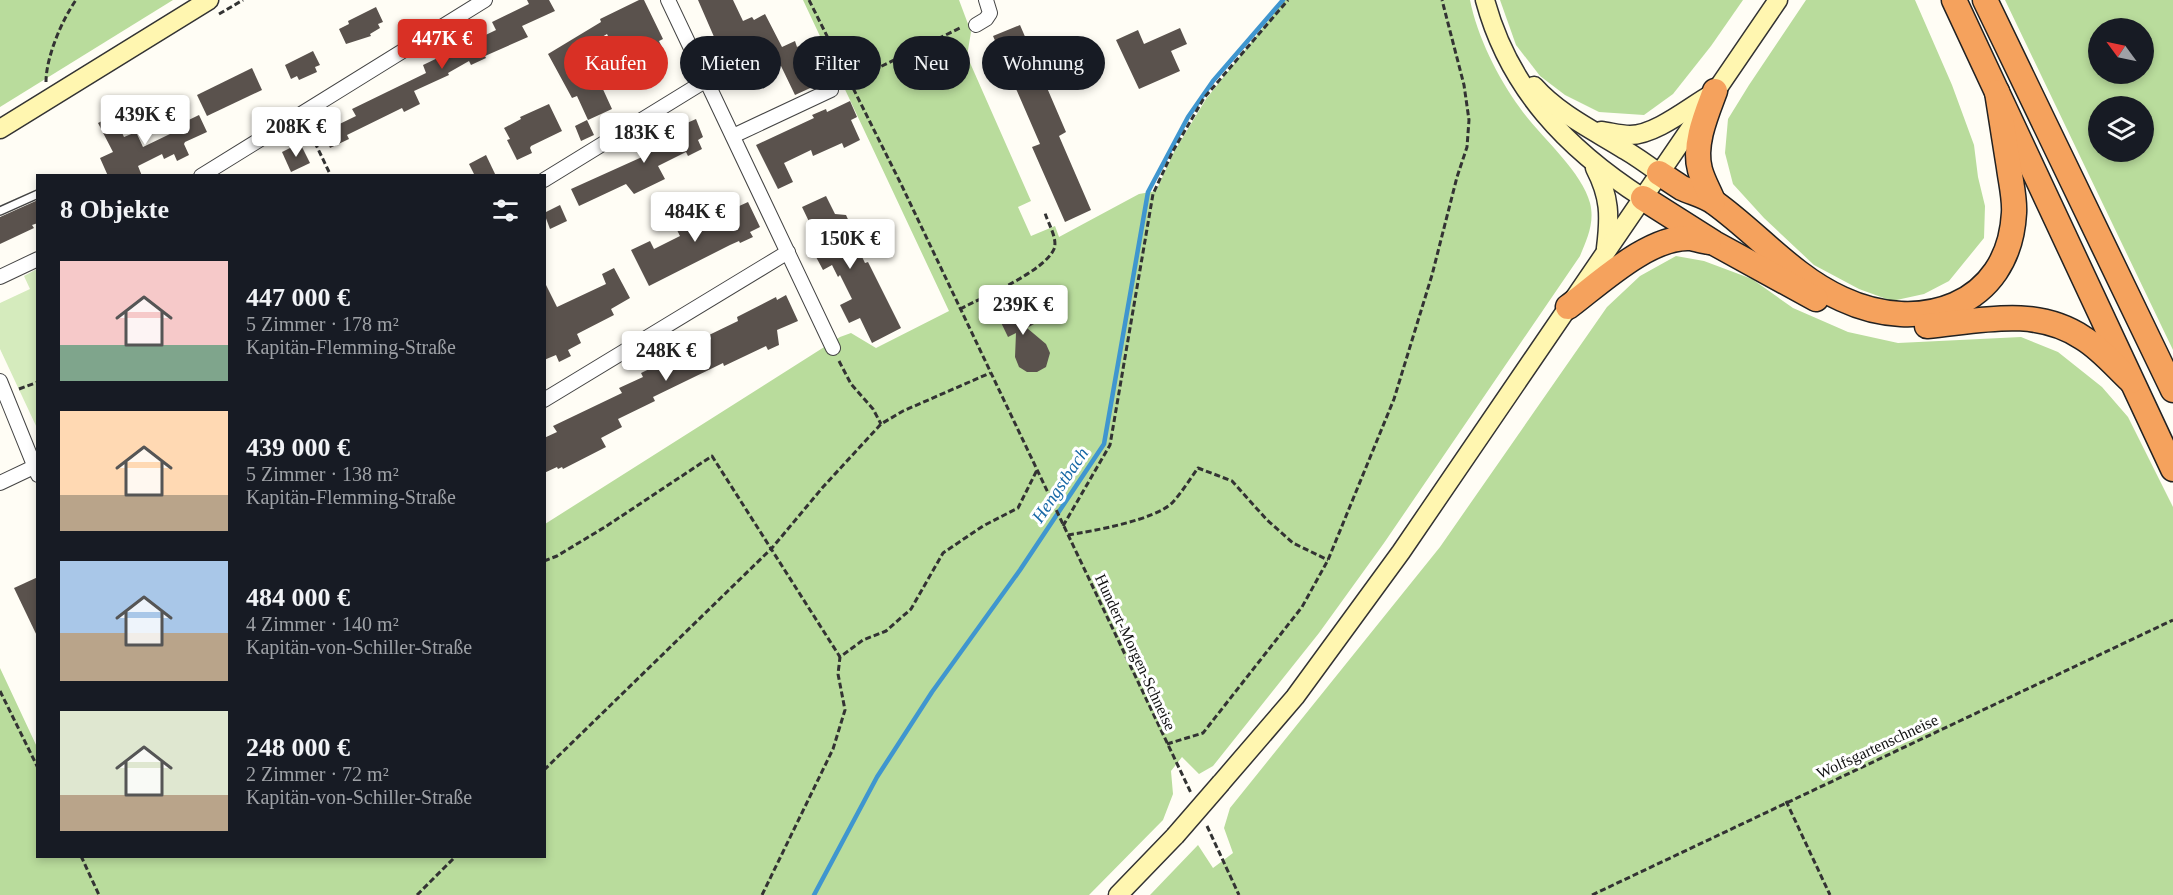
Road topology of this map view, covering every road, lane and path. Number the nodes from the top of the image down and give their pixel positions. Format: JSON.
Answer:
{"nodes":[{"id":1,"x":76,"y":0,"type":"edge"},
{"id":2,"x":209,"y":0,"type":"edge"},
{"id":3,"x":485,"y":0,"type":"edge"},
{"id":4,"x":668,"y":0,"type":"edge"},
{"id":5,"x":809,"y":0,"type":"edge"},
{"id":6,"x":986,"y":0,"type":"edge"},
{"id":7,"x":1288,"y":0,"type":"edge"},
{"id":8,"x":1442,"y":0,"type":"edge"},
{"id":9,"x":1485,"y":0,"type":"edge"},
{"id":10,"x":1778,"y":0,"type":"edge"},
{"id":11,"x":1954,"y":0,"type":"edge"},
{"id":12,"x":1985,"y":0,"type":"edge"},
{"id":13,"x":976,"y":25,"type":"joint"},
{"id":14,"x":684,"y":36,"type":"edge"},
{"id":15,"x":826,"y":36,"type":"edge"},
{"id":16,"x":1505,"y":53,"type":"junction"},
{"id":17,"x":881,"y":66,"type":"edge"},
{"id":18,"x":690,"y":90,"type":"edge"},
{"id":19,"x":710,"y":90,"type":"edge"},
{"id":20,"x":831,"y":90,"type":"edge"},
{"id":21,"x":852,"y":90,"type":"edge"},
{"id":22,"x":1715,"y":91,"type":"junction"},
{"id":23,"x":1997,"y":92,"type":"junction"},
{"id":24,"x":53,"y":96,"type":"junction"},
{"id":25,"x":302,"y":113,"type":"junction"},
{"id":26,"x":0,"y":129,"type":"edge"},
{"id":27,"x":1591,"y":129,"type":"junction"},
{"id":28,"x":733,"y":136,"type":"junction"},
{"id":29,"x":1592,"y":161,"type":"junction"},
{"id":30,"x":1659,"y":173,"type":"junction"},
{"id":31,"x":204,"y":174,"type":"edge"},
{"id":32,"x":330,"y":174,"type":"edge"},
{"id":33,"x":546,"y":179,"type":"edge"},
{"id":34,"x":36,"y":195,"type":"edge"},
{"id":35,"x":1643,"y":198,"type":"junction"},
{"id":36,"x":1713,"y":201,"type":"junction"},
{"id":37,"x":0,"y":211,"type":"edge"},
{"id":38,"x":1045,"y":213,"type":"dead end"},
{"id":39,"x":1714,"y":243,"type":"junction"},
{"id":40,"x":788,"y":252,"type":"junction"},
{"id":41,"x":1605,"y":253,"type":"junction"},
{"id":42,"x":36,"y":260,"type":"edge"},
{"id":43,"x":0,"y":277,"type":"edge"},
{"id":44,"x":1568,"y":307,"type":"junction"},
{"id":45,"x":960,"y":309,"type":"junction"},
{"id":46,"x":832,"y":348,"type":"joint"},
{"id":47,"x":990,"y":374,"type":"junction"},
{"id":48,"x":0,"y":381,"type":"edge"},
{"id":49,"x":2131,"y":381,"type":"junction"},
{"id":50,"x":36,"y":382,"type":"edge"},
{"id":51,"x":2173,"y":390,"type":"edge"},
{"id":52,"x":7,"y":394,"type":"junction"},
{"id":53,"x":546,"y":399,"type":"edge"},
{"id":54,"x":881,"y":424,"type":"junction"},
{"id":55,"x":36,"y":469,"type":"edge"},
{"id":56,"x":2173,"y":469,"type":"edge"},
{"id":57,"x":1037,"y":470,"type":"junction"},
{"id":58,"x":0,"y":483,"type":"edge"},
{"id":59,"x":1062,"y":524,"type":"junction"},
{"id":60,"x":1068,"y":535,"type":"junction"},
{"id":61,"x":772,"y":548,"type":"junction"},
{"id":62,"x":546,"y":560,"type":"edge"},
{"id":63,"x":1328,"y":560,"type":"junction"},
{"id":64,"x":2173,"y":620,"type":"edge"},
{"id":65,"x":840,"y":657,"type":"junction"},
{"id":66,"x":0,"y":691,"type":"edge"},
{"id":67,"x":1167,"y":744,"type":"junction"},
{"id":68,"x":36,"y":764,"type":"edge"},
{"id":69,"x":546,"y":768,"type":"edge"},
{"id":70,"x":1190,"y":791,"type":"dead end"},
{"id":71,"x":1786,"y":801,"type":"junction"},
{"id":72,"x":1205,"y":823,"type":"dead end"},
{"id":73,"x":82,"y":858,"type":"edge"},
{"id":74,"x":454,"y":858,"type":"edge"},
{"id":75,"x":99,"y":895,"type":"edge"},
{"id":76,"x":417,"y":895,"type":"edge"},
{"id":77,"x":762,"y":895,"type":"edge"},
{"id":78,"x":1118,"y":895,"type":"edge"},
{"id":79,"x":1239,"y":895,"type":"edge"},
{"id":80,"x":1592,"y":895,"type":"edge"},
{"id":81,"x":1830,"y":895,"type":"edge"}],
"edges":[{"from":1,"to":24,"type":"path"},
{"from":2,"to":24,"type":"main road"},
{"from":3,"to":25,"type":"street"},
{"from":4,"to":14,"type":"street"},
{"from":5,"to":15,"type":"path"},
{"from":6,"to":13,"type":"street"},
{"from":7,"to":59,"type":"path"},
{"from":8,"to":63,"type":"path"},
{"from":9,"to":16,"type":"main road"},
{"from":10,"to":22,"type":"main road"},
{"from":11,"to":23,"type":"highway"},
{"from":12,"to":51,"type":"highway"},
{"from":13,"to":17,"type":"path"},
{"from":16,"to":27,"type":"main road"},
{"from":16,"to":29,"type":"main road"},
{"from":18,"to":33,"type":"street"},
{"from":19,"to":28,"type":"street"},
{"from":20,"to":28,"type":"street"},
{"from":21,"to":45,"type":"path"},
{"from":22,"to":27,"type":"main road"},
{"from":22,"to":30,"type":"main road"},
{"from":22,"to":36,"type":"highway"},
{"from":23,"to":36,"type":"highway"},
{"from":23,"to":49,"type":"highway"},
{"from":24,"to":26,"type":"main road"},
{"from":25,"to":31,"type":"street"},
{"from":25,"to":32,"type":"path"},
{"from":27,"to":30,"type":"main road"},
{"from":28,"to":40,"type":"street"},
{"from":29,"to":35,"type":"main road"},
{"from":29,"to":41,"type":"main road"},
{"from":30,"to":35,"type":"main road"},
{"from":30,"to":36,"type":"highway"},
{"from":34,"to":37,"type":"lane"},
{"from":35,"to":39,"type":"highway"},
{"from":35,"to":41,"type":"main road"},
{"from":38,"to":45,"type":"path"},
{"from":39,"to":44,"type":"highway"},
{"from":39,"to":49,"type":"highway"},
{"from":40,"to":46,"type":"street"},
{"from":40,"to":53,"type":"street"},
{"from":41,"to":44,"type":"main road"},
{"from":42,"to":43,"type":"street"},
{"from":44,"to":78,"type":"main road","bridge":true},
{"from":45,"to":47,"type":"path"},
{"from":46,"to":54,"type":"path"},
{"from":47,"to":54,"type":"path"},
{"from":47,"to":57,"type":"path"},
{"from":48,"to":52,"type":"street"},
{"from":49,"to":56,"type":"highway"},
{"from":50,"to":52,"type":"path"},
{"from":52,"to":55,"type":"street"},
{"from":54,"to":61,"type":"path"},
{"from":55,"to":58,"type":"street"},
{"from":57,"to":59,"type":"path","name":"Hundert-Morgen-Schneise"},
{"from":57,"to":65,"type":"path"},
{"from":59,"to":60,"type":"path","name":"Hundert-Morgen-Schneise"},
{"from":60,"to":63,"type":"path"},
{"from":60,"to":67,"type":"path","name":"Hundert-Morgen-Schneise"},
{"from":61,"to":62,"type":"path"},
{"from":61,"to":65,"type":"path"},
{"from":61,"to":69,"type":"path"},
{"from":63,"to":67,"type":"path"},
{"from":64,"to":71,"type":"path","name":"Wolfsgartenschneise"},
{"from":65,"to":77,"type":"path"},
{"from":66,"to":68,"type":"path"},
{"from":67,"to":70,"type":"path","name":"Hundert-Morgen-Schneise"},
{"from":71,"to":80,"type":"path","name":"Wolfsgartenschneise"},
{"from":71,"to":81,"type":"path"},
{"from":72,"to":79,"type":"path"},
{"from":73,"to":75,"type":"path"},
{"from":74,"to":76,"type":"path"}]}
